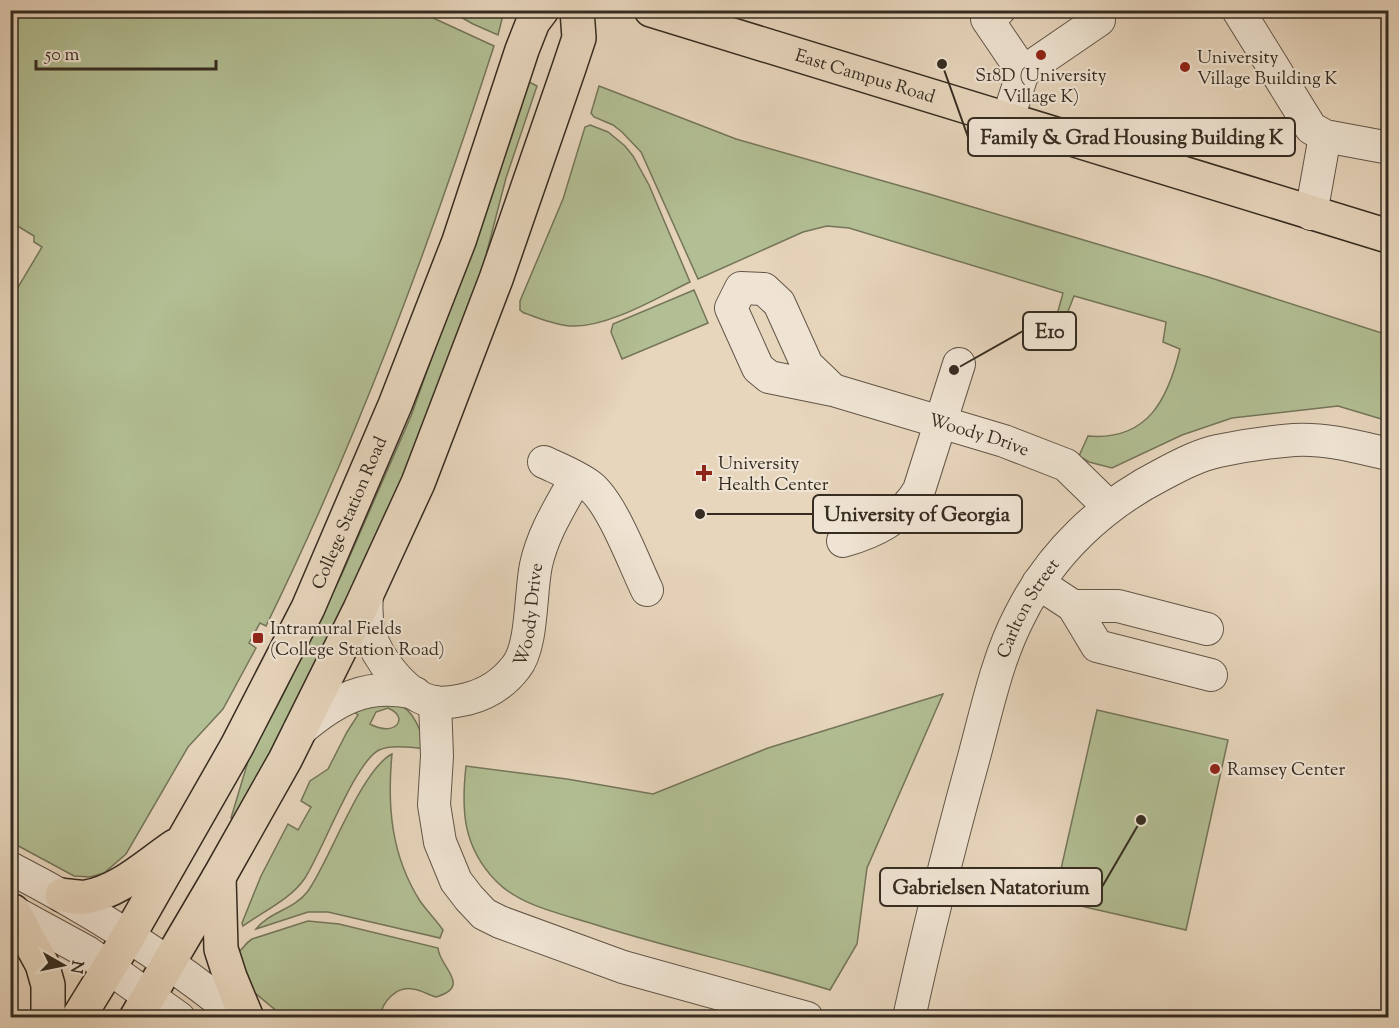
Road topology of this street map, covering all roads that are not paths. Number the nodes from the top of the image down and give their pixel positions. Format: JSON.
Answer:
{"nodes":[{"id":1,"x":542,"y":10,"type":"edge"},
{"id":2,"x":576,"y":10,"type":"edge"},
{"id":3,"x":651,"y":10,"type":"edge"},
{"id":4,"x":999,"y":10,"type":"edge"},
{"id":5,"x":1092,"y":10,"type":"edge"},
{"id":6,"x":1238,"y":10,"type":"edge"},
{"id":7,"x":699,"y":18,"type":"edge"},
{"id":8,"x":1023,"y":72,"type":"junction"},
{"id":9,"x":1006,"y":120,"type":"junction"},
{"id":10,"x":1325,"y":136,"type":"junction"},
{"id":11,"x":1384,"y":147,"type":"dead end"},
{"id":12,"x":1311,"y":214,"type":"junction"},
{"id":13,"x":1389,"y":236,"type":"edge"},
{"id":14,"x":959,"y":364,"type":"dead end"},
{"id":15,"x":833,"y":390,"type":"dead end"},
{"id":16,"x":941,"y":424,"type":"junction"},
{"id":17,"x":1389,"y":454,"type":"edge"},
{"id":18,"x":544,"y":462,"type":"dead end"},
{"id":19,"x":576,"y":478,"type":"junction"},
{"id":20,"x":1109,"y":507,"type":"junction"},
{"id":21,"x":843,"y":541,"type":"dead end"},
{"id":22,"x":1038,"y":583,"type":"junction"},
{"id":23,"x":646,"y":590,"type":"dead end"},
{"id":24,"x":367,"y":595,"type":"junction"},
{"id":25,"x":1072,"y":606,"type":"junction"},
{"id":26,"x":1207,"y":629,"type":"dead end"},
{"id":27,"x":1211,"y":675,"type":"dead end"},
{"id":28,"x":425,"y":698,"type":"junction"},
{"id":29,"x":299,"y":731,"type":"junction"},
{"id":30,"x":181,"y":841,"type":"junction"},
{"id":31,"x":10,"y":868,"type":"edge"},
{"id":32,"x":219,"y":877,"type":"junction"},
{"id":33,"x":62,"y":895,"type":"junction"},
{"id":34,"x":12,"y":911,"type":"edge"},
{"id":35,"x":128,"y":937,"type":"junction"},
{"id":36,"x":168,"y":963,"type":"junction"},
{"id":37,"x":109,"y":966,"type":"junction"},
{"id":38,"x":143,"y":1006,"type":"edge"},
{"id":39,"x":48,"y":1017,"type":"edge"},
{"id":40,"x":78,"y":1017,"type":"edge"},
{"id":41,"x":179,"y":1017,"type":"edge"},
{"id":42,"x":241,"y":1017,"type":"edge"},
{"id":43,"x":247,"y":1017,"type":"edge"},
{"id":44,"x":807,"y":1017,"type":"edge"},
{"id":45,"x":909,"y":1017,"type":"edge"}],
"edges":[{"from":1,"to":30,"type":"main road","name":"College Station Road"},
{"from":2,"to":24,"type":"main road"},
{"from":3,"to":7,"type":"main road","name":"East Campus Road"},
{"from":4,"to":8,"type":"street"},
{"from":5,"to":8,"type":"street"},
{"from":6,"to":10,"type":"street"},
{"from":7,"to":9,"type":"main road","name":"East Campus Road"},
{"from":8,"to":9,"type":"street"},
{"from":9,"to":12,"type":"main road","name":"East Campus Road"},
{"from":10,"to":11,"type":"street"},
{"from":10,"to":12,"type":"street"},
{"from":12,"to":13,"type":"main road","name":"East Campus Road"},
{"from":14,"to":16,"type":"street"},
{"from":15,"to":16,"type":"street","name":"Woody Drive"},
{"from":16,"to":20,"type":"street","name":"Woody Drive"},
{"from":16,"to":21,"type":"street"},
{"from":17,"to":20,"type":"street","name":"Carlton Street"},
{"from":18,"to":19,"type":"street"},
{"from":19,"to":23,"type":"street"},
{"from":19,"to":28,"type":"street","name":"Woody Drive"},
{"from":20,"to":22,"type":"street","name":"Carlton Street"},
{"from":22,"to":25,"type":"street"},
{"from":22,"to":45,"type":"street","name":"Carlton Street"},
{"from":24,"to":28,"type":"street"},
{"from":24,"to":29,"type":"main road"},
{"from":25,"to":26,"type":"street"},
{"from":25,"to":27,"type":"street"},
{"from":28,"to":29,"type":"street","name":"Woody Drive"},
{"from":28,"to":44,"type":"street"},
{"from":29,"to":32,"type":"main road"},
{"from":30,"to":33,"type":"main road"},
{"from":30,"to":35,"type":"main road","name":"College Station Road"},
{"from":31,"to":33,"type":"street"},
{"from":32,"to":36,"type":"main road"},
{"from":32,"to":43,"type":"main road"},
{"from":33,"to":35,"type":"street"},
{"from":34,"to":37,"type":"street"},
{"from":34,"to":39,"type":"main road"},
{"from":35,"to":36,"type":"street"},
{"from":35,"to":37,"type":"main road","name":"College Station Road"},
{"from":36,"to":38,"type":"main road"},
{"from":36,"to":42,"type":"street"},
{"from":37,"to":38,"type":"street"},
{"from":37,"to":40,"type":"main road","name":"College Station Road"},
{"from":38,"to":41,"type":"street"}]}
